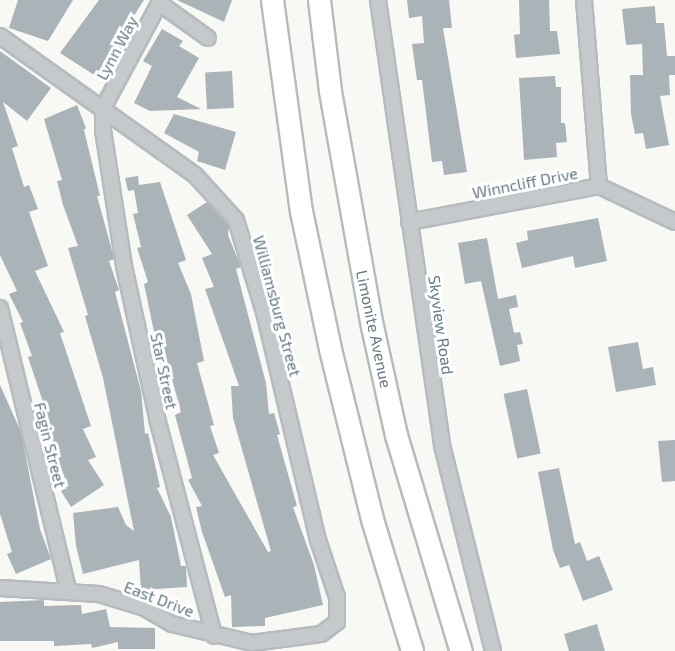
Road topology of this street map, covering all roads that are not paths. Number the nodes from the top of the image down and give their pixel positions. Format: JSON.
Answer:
{"nodes":[{"id":1,"x":272,"y":0,"type":"edge"},
{"id":2,"x":320,"y":0,"type":"edge"},
{"id":3,"x":378,"y":0,"type":"edge"},
{"id":4,"x":584,"y":0,"type":"edge"},
{"id":5,"x":160,"y":1,"type":"edge"},
{"id":6,"x":0,"y":36,"type":"edge"},
{"id":7,"x":208,"y":38,"type":"dead end"},
{"id":8,"x":102,"y":108,"type":"junction"},
{"id":9,"x":599,"y":186,"type":"junction"},
{"id":10,"x":409,"y":222,"type":"junction"},
{"id":11,"x":675,"y":222,"type":"edge"},
{"id":12,"x":0,"y":308,"type":"edge"},
{"id":13,"x":0,"y":588,"type":"edge"},
{"id":14,"x":68,"y":590,"type":"junction"},
{"id":15,"x":337,"y":622,"type":"joint"},
{"id":16,"x":214,"y":636,"type":"junction"},
{"id":17,"x":412,"y":651,"type":"edge"},
{"id":18,"x":461,"y":651,"type":"edge"},
{"id":19,"x":493,"y":651,"type":"edge"}],
"edges":[{"from":1,"to":17,"type":"main road"},
{"from":2,"to":18,"type":"main road","name":"Limonite Avenue"},
{"from":3,"to":10,"type":"street","name":"Skyview Road"},
{"from":4,"to":9,"type":"street"},
{"from":5,"to":7,"type":"street","name":"Lynn Way"},
{"from":5,"to":8,"type":"street","name":"Lynn Way"},
{"from":6,"to":8,"type":"street","name":"Williamsburg Street"},
{"from":8,"to":15,"type":"street","name":"Williamsburg Street"},
{"from":8,"to":16,"type":"street","name":"Star Street"},
{"from":9,"to":10,"type":"street","name":"Winncliff Drive"},
{"from":9,"to":11,"type":"street","name":"Winncliff Drive"},
{"from":10,"to":19,"type":"street","name":"Skyview Road"},
{"from":12,"to":14,"type":"street","name":"Fagin Street"},
{"from":13,"to":14,"type":"street","name":"East Drive"},
{"from":14,"to":16,"type":"street","name":"East Drive"},
{"from":15,"to":16,"type":"street","name":"East Drive"}]}
